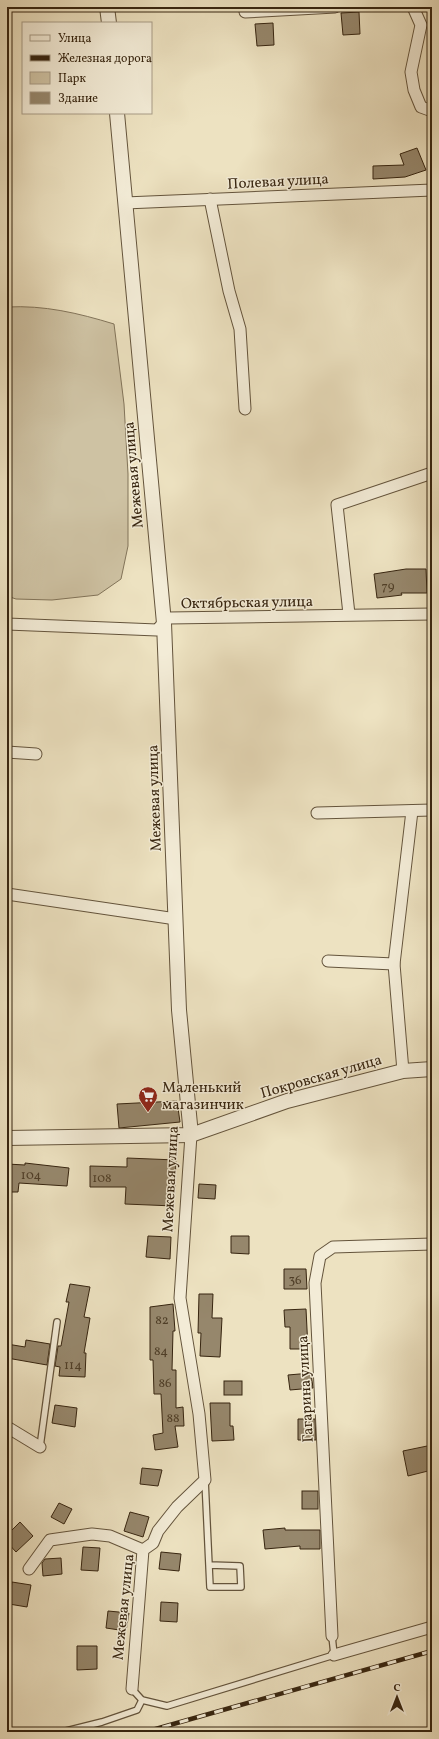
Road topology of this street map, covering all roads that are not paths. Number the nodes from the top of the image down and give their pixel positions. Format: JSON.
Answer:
{"nodes":[{"id":1,"x":108,"y":7,"type":"edge"},
{"id":2,"x":335,"y":7,"type":"edge"},
{"id":3,"x":413,"y":7,"type":"edge"},
{"id":4,"x":245,"y":12,"type":"dead end"},
{"id":5,"x":109,"y":22,"type":"edge"},
{"id":6,"x":432,"y":111,"type":"edge"},
{"id":7,"x":117,"y":114,"type":"edge"},
{"id":8,"x":432,"y":190,"type":"edge"},
{"id":9,"x":210,"y":199,"type":"junction"},
{"id":10,"x":125,"y":203,"type":"junction"},
{"id":11,"x":245,"y":409,"type":"dead end"},
{"id":12,"x":432,"y":473,"type":"edge"},
{"id":13,"x":348,"y":614,"type":"junction"},
{"id":14,"x":432,"y":614,"type":"edge"},
{"id":15,"x":164,"y":623,"type":"junction"},
{"id":16,"x":7,"y":624,"type":"edge"},
{"id":17,"x":7,"y":752,"type":"edge"},
{"id":18,"x":36,"y":754,"type":"dead end"},
{"id":19,"x":432,"y":810,"type":"edge"},
{"id":20,"x":412,"y":811,"type":"junction"},
{"id":21,"x":317,"y":813,"type":"dead end"},
{"id":22,"x":7,"y":894,"type":"edge"},
{"id":23,"x":176,"y":919,"type":"junction"},
{"id":24,"x":328,"y":961,"type":"dead end"},
{"id":25,"x":394,"y":964,"type":"junction"},
{"id":26,"x":432,"y":1069,"type":"edge"},
{"id":27,"x":403,"y":1071,"type":"junction"},
{"id":28,"x":191,"y":1135,"type":"junction"},
{"id":29,"x":7,"y":1138,"type":"edge"},
{"id":30,"x":432,"y":1244,"type":"edge"},
{"id":31,"x":58,"y":1322,"type":"dead end"},
{"id":32,"x":7,"y":1427,"type":"edge"},
{"id":33,"x":40,"y":1447,"type":"joint"},
{"id":34,"x":205,"y":1480,"type":"junction"},
{"id":35,"x":144,"y":1550,"type":"junction"},
{"id":36,"x":209,"y":1565,"type":"junction"},
{"id":37,"x":29,"y":1569,"type":"dead end"},
{"id":38,"x":432,"y":1627,"type":"edge"},
{"id":39,"x":332,"y":1636,"type":"joint"},
{"id":40,"x":334,"y":1655,"type":"junction"},
{"id":41,"x":132,"y":1689,"type":"joint"},
{"id":42,"x":142,"y":1700,"type":"junction"},
{"id":43,"x":62,"y":1732,"type":"edge"}],
"edges":[{"from":1,"to":5,"type":"street"},
{"from":2,"to":4,"type":"street"},
{"from":3,"to":6,"type":"street"},
{"from":7,"to":10,"type":"street","name":"Межевая улица"},
{"from":8,"to":9,"type":"street","name":"Полевая улица"},
{"from":9,"to":10,"type":"street","name":"Полевая улица"},
{"from":9,"to":11,"type":"street"},
{"from":10,"to":15,"type":"street","name":"Межевая улица"},
{"from":12,"to":13,"type":"street"},
{"from":13,"to":14,"type":"street","name":"Октябрьская улица"},
{"from":13,"to":15,"type":"street","name":"Октябрьская улица"},
{"from":15,"to":16,"type":"street","name":"Октябрьская улица"},
{"from":15,"to":23,"type":"street","name":"Межевая улица"},
{"from":17,"to":18,"type":"street"},
{"from":19,"to":20,"type":"street"},
{"from":20,"to":21,"type":"street"},
{"from":20,"to":25,"type":"street"},
{"from":22,"to":23,"type":"street"},
{"from":23,"to":28,"type":"street","name":"Межевая улица"},
{"from":24,"to":25,"type":"street"},
{"from":25,"to":27,"type":"street"},
{"from":26,"to":27,"type":"street","name":"Покровская улица"},
{"from":27,"to":28,"type":"street","name":"Покровская улица"},
{"from":28,"to":29,"type":"street","name":"Покровская улица"},
{"from":28,"to":34,"type":"street","name":"Межевая улица"},
{"from":30,"to":39,"type":"street","name":"Гагарина улица"},
{"from":31,"to":33,"type":"lane"},
{"from":32,"to":33,"type":"street"},
{"from":34,"to":35,"type":"street","name":"Межевая улица"},
{"from":34,"to":36,"type":"lane","name":"Межевая улица"},
{"from":35,"to":37,"type":"street"},
{"from":35,"to":41,"type":"street","name":"Межевая улица"},
{"from":36,"to":36,"type":"lane","name":"Межевая улица"},
{"from":38,"to":40,"type":"street"},
{"from":39,"to":40,"type":"lane"},
{"from":40,"to":42,"type":"lane"},
{"from":41,"to":42,"type":"lane"},
{"from":42,"to":43,"type":"lane"}]}
